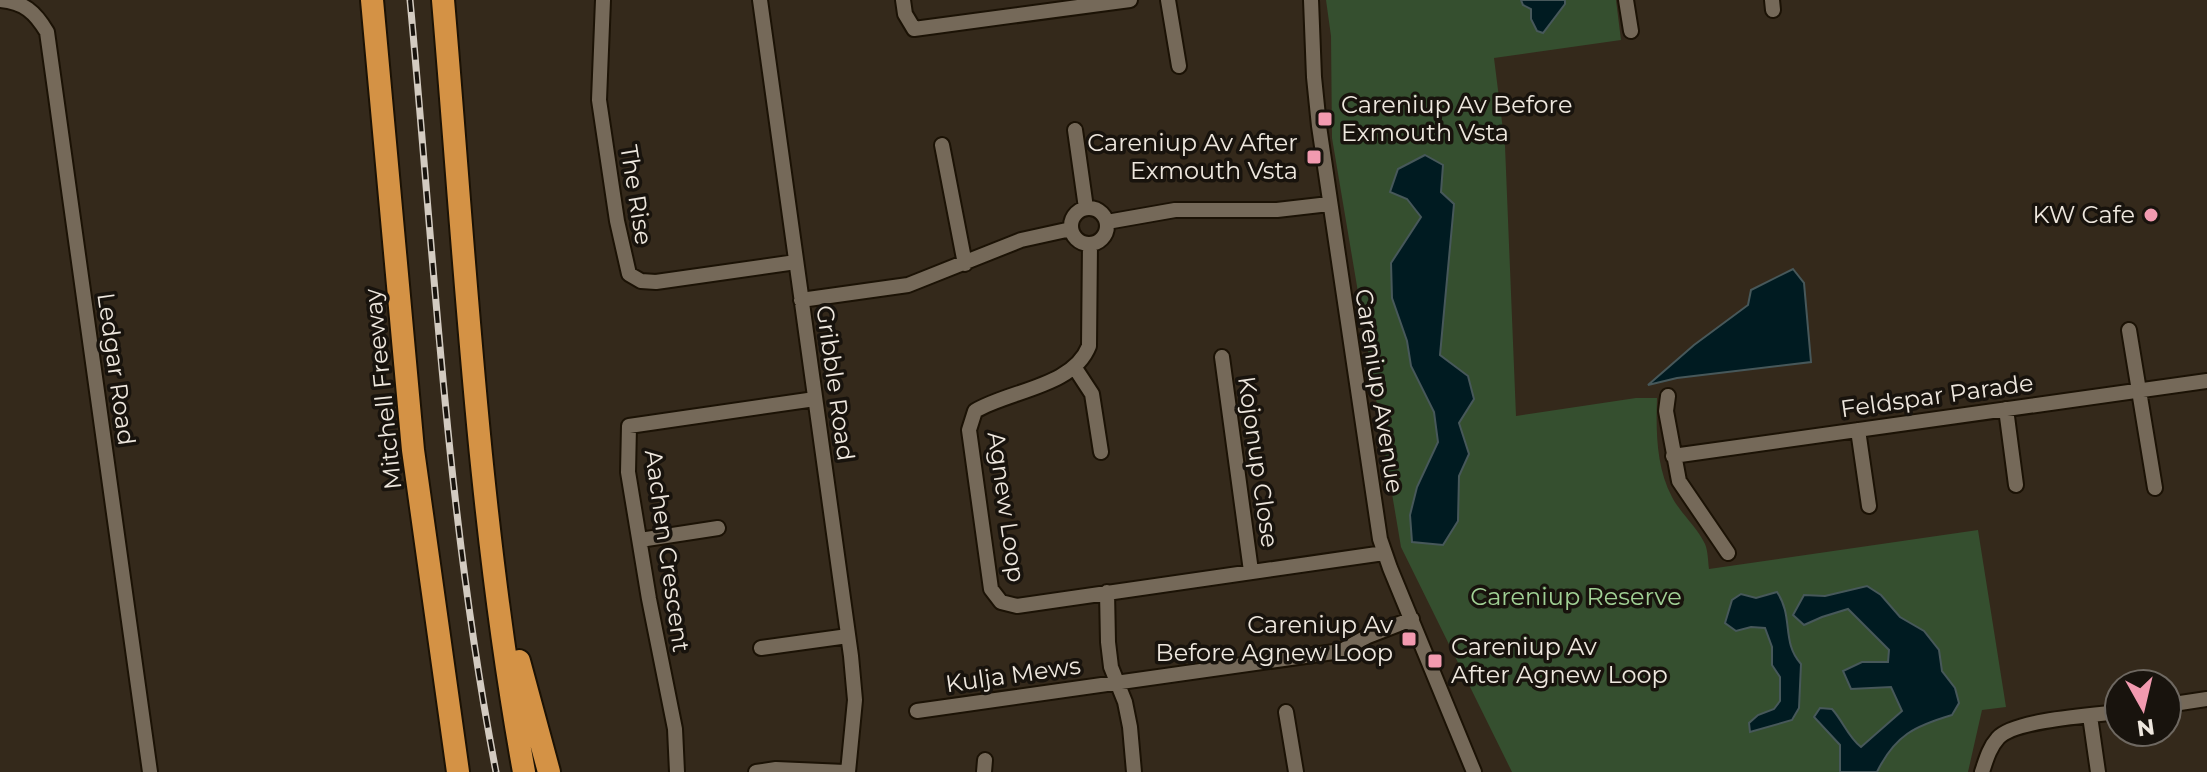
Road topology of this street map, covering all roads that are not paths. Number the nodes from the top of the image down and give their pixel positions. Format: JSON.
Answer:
{"nodes":[{"id":1,"x":0,"y":0,"type":"edge"},
{"id":2,"x":372,"y":0,"type":"edge"},
{"id":3,"x":443,"y":0,"type":"edge"},
{"id":4,"x":603,"y":0,"type":"edge"},
{"id":5,"x":760,"y":0,"type":"edge"},
{"id":6,"x":903,"y":0,"type":"edge"},
{"id":7,"x":1130,"y":0,"type":"edge"},
{"id":8,"x":1168,"y":0,"type":"edge"},
{"id":9,"x":1311,"y":0,"type":"edge"},
{"id":10,"x":1626,"y":0,"type":"edge"},
{"id":11,"x":29,"y":3,"type":"edge"},
{"id":12,"x":1631,"y":31,"type":"dead end"},
{"id":13,"x":1179,"y":66,"type":"dead end"},
{"id":14,"x":1075,"y":130,"type":"dead end"},
{"id":15,"x":942,"y":145,"type":"dead end"},
{"id":16,"x":1329,"y":204,"type":"junction"},
{"id":17,"x":1086,"y":208,"type":"junction"},
{"id":18,"x":1107,"y":222,"type":"junction"},
{"id":19,"x":1071,"y":229,"type":"junction"},
{"id":20,"x":1090,"y":244,"type":"junction"},
{"id":21,"x":796,"y":262,"type":"junction"},
{"id":22,"x":965,"y":264,"type":"junction"},
{"id":23,"x":801,"y":300,"type":"junction"},
{"id":24,"x":2129,"y":330,"type":"dead end"},
{"id":25,"x":1222,"y":357,"type":"dead end"},
{"id":26,"x":1075,"y":368,"type":"junction"},
{"id":27,"x":2207,"y":381,"type":"edge"},
{"id":28,"x":2138,"y":390,"type":"junction"},
{"id":29,"x":1668,"y":396,"type":"dead end"},
{"id":30,"x":815,"y":399,"type":"junction"},
{"id":31,"x":2006,"y":409,"type":"junction"},
{"id":32,"x":1858,"y":430,"type":"junction"},
{"id":33,"x":1101,"y":452,"type":"dead end"},
{"id":34,"x":1673,"y":456,"type":"junction"},
{"id":35,"x":2016,"y":485,"type":"dead end"},
{"id":36,"x":2155,"y":488,"type":"dead end"},
{"id":37,"x":1869,"y":506,"type":"dead end"},
{"id":38,"x":718,"y":528,"type":"dead end"},
{"id":39,"x":640,"y":540,"type":"junction"},
{"id":40,"x":1384,"y":553,"type":"junction"},
{"id":41,"x":1728,"y":553,"type":"dead end"},
{"id":42,"x":1251,"y":571,"type":"junction"},
{"id":43,"x":496,"y":575,"type":"junction"},
{"id":44,"x":1107,"y":592,"type":"junction"},
{"id":45,"x":1412,"y":619,"type":"junction"},
{"id":46,"x":848,"y":636,"type":"junction"},
{"id":47,"x":761,"y":648,"type":"dead end"},
{"id":48,"x":1116,"y":682,"type":"junction"},
{"id":49,"x":2207,"y":699,"type":"edge"},
{"id":50,"x":2183,"y":703,"type":"edge"},
{"id":51,"x":917,"y":711,"type":"dead end"},
{"id":52,"x":1286,"y":712,"type":"dead end"},
{"id":53,"x":2103,"y":714,"type":"edge"},
{"id":54,"x":2090,"y":716,"type":"junction"},
{"id":55,"x":150,"y":772,"type":"edge"},
{"id":56,"x":458,"y":772,"type":"edge"},
{"id":57,"x":524,"y":772,"type":"edge"},
{"id":58,"x":549,"y":772,"type":"edge"},
{"id":59,"x":677,"y":772,"type":"edge"},
{"id":60,"x":756,"y":772,"type":"edge"},
{"id":61,"x":847,"y":772,"type":"edge"},
{"id":62,"x":1134,"y":772,"type":"edge"},
{"id":63,"x":1296,"y":772,"type":"edge"},
{"id":64,"x":1474,"y":772,"type":"edge"},
{"id":65,"x":1982,"y":772,"type":"edge"},
{"id":66,"x":2098,"y":772,"type":"edge"}],
"edges":[{"from":1,"to":11,"type":"street","name":"Ledgar Road"},
{"from":2,"to":56,"type":"highway","name":"Mitchell Freeway"},
{"from":3,"to":43,"type":"highway"},
{"from":4,"to":21,"type":"street","name":"The Rise"},
{"from":5,"to":21,"type":"street","name":"Gribble Road"},
{"from":6,"to":7,"type":"street"},
{"from":8,"to":13,"type":"street"},
{"from":9,"to":16,"type":"street","name":"Careniup Avenue"},
{"from":10,"to":12,"type":"street"},
{"from":11,"to":55,"type":"street","name":"Ledgar Road"},
{"from":14,"to":17,"type":"street"},
{"from":15,"to":22,"type":"street"},
{"from":16,"to":18,"type":"street"},
{"from":16,"to":40,"type":"street","name":"Careniup Avenue"},
{"from":17,"to":18,"type":"street"},
{"from":17,"to":19,"type":"street"},
{"from":18,"to":20,"type":"street"},
{"from":19,"to":20,"type":"street"},
{"from":19,"to":22,"type":"street"},
{"from":20,"to":26,"type":"street"},
{"from":21,"to":23,"type":"street","name":"Gribble Road"},
{"from":22,"to":23,"type":"street"},
{"from":23,"to":30,"type":"street","name":"Gribble Road"},
{"from":24,"to":28,"type":"street"},
{"from":25,"to":42,"type":"street","name":"Kojonup Close"},
{"from":26,"to":33,"type":"street"},
{"from":26,"to":44,"type":"street","name":"Agnew Loop"},
{"from":27,"to":28,"type":"street","name":"Feldspar Parade"},
{"from":28,"to":31,"type":"street","name":"Feldspar Parade"},
{"from":28,"to":36,"type":"street"},
{"from":29,"to":34,"type":"street"},
{"from":30,"to":39,"type":"street","name":"Aachen Crescent"},
{"from":30,"to":46,"type":"street","name":"Gribble Road"},
{"from":31,"to":32,"type":"street","name":"Feldspar Parade"},
{"from":31,"to":35,"type":"street"},
{"from":32,"to":34,"type":"street","name":"Feldspar Parade"},
{"from":32,"to":37,"type":"street"},
{"from":34,"to":41,"type":"street"},
{"from":38,"to":39,"type":"street"},
{"from":39,"to":59,"type":"street","name":"Aachen Crescent"},
{"from":40,"to":42,"type":"street","name":"Agnew Loop"},
{"from":40,"to":45,"type":"street","name":"Careniup Avenue"},
{"from":42,"to":44,"type":"street","name":"Agnew Loop"},
{"from":43,"to":57,"type":"highway"},
{"from":43,"to":58,"type":"highway"},
{"from":44,"to":48,"type":"street"},
{"from":45,"to":48,"type":"street","name":"Kulja Mews"},
{"from":45,"to":64,"type":"street","name":"Careniup Avenue"},
{"from":46,"to":47,"type":"street"},
{"from":46,"to":61,"type":"street","name":"Gribble Road"},
{"from":48,"to":51,"type":"street","name":"Kulja Mews"},
{"from":48,"to":62,"type":"street"},
{"from":49,"to":50,"type":"street"},
{"from":52,"to":63,"type":"street"},
{"from":53,"to":54,"type":"street"},
{"from":54,"to":65,"type":"street"},
{"from":54,"to":66,"type":"street"},
{"from":60,"to":61,"type":"street"}]}
